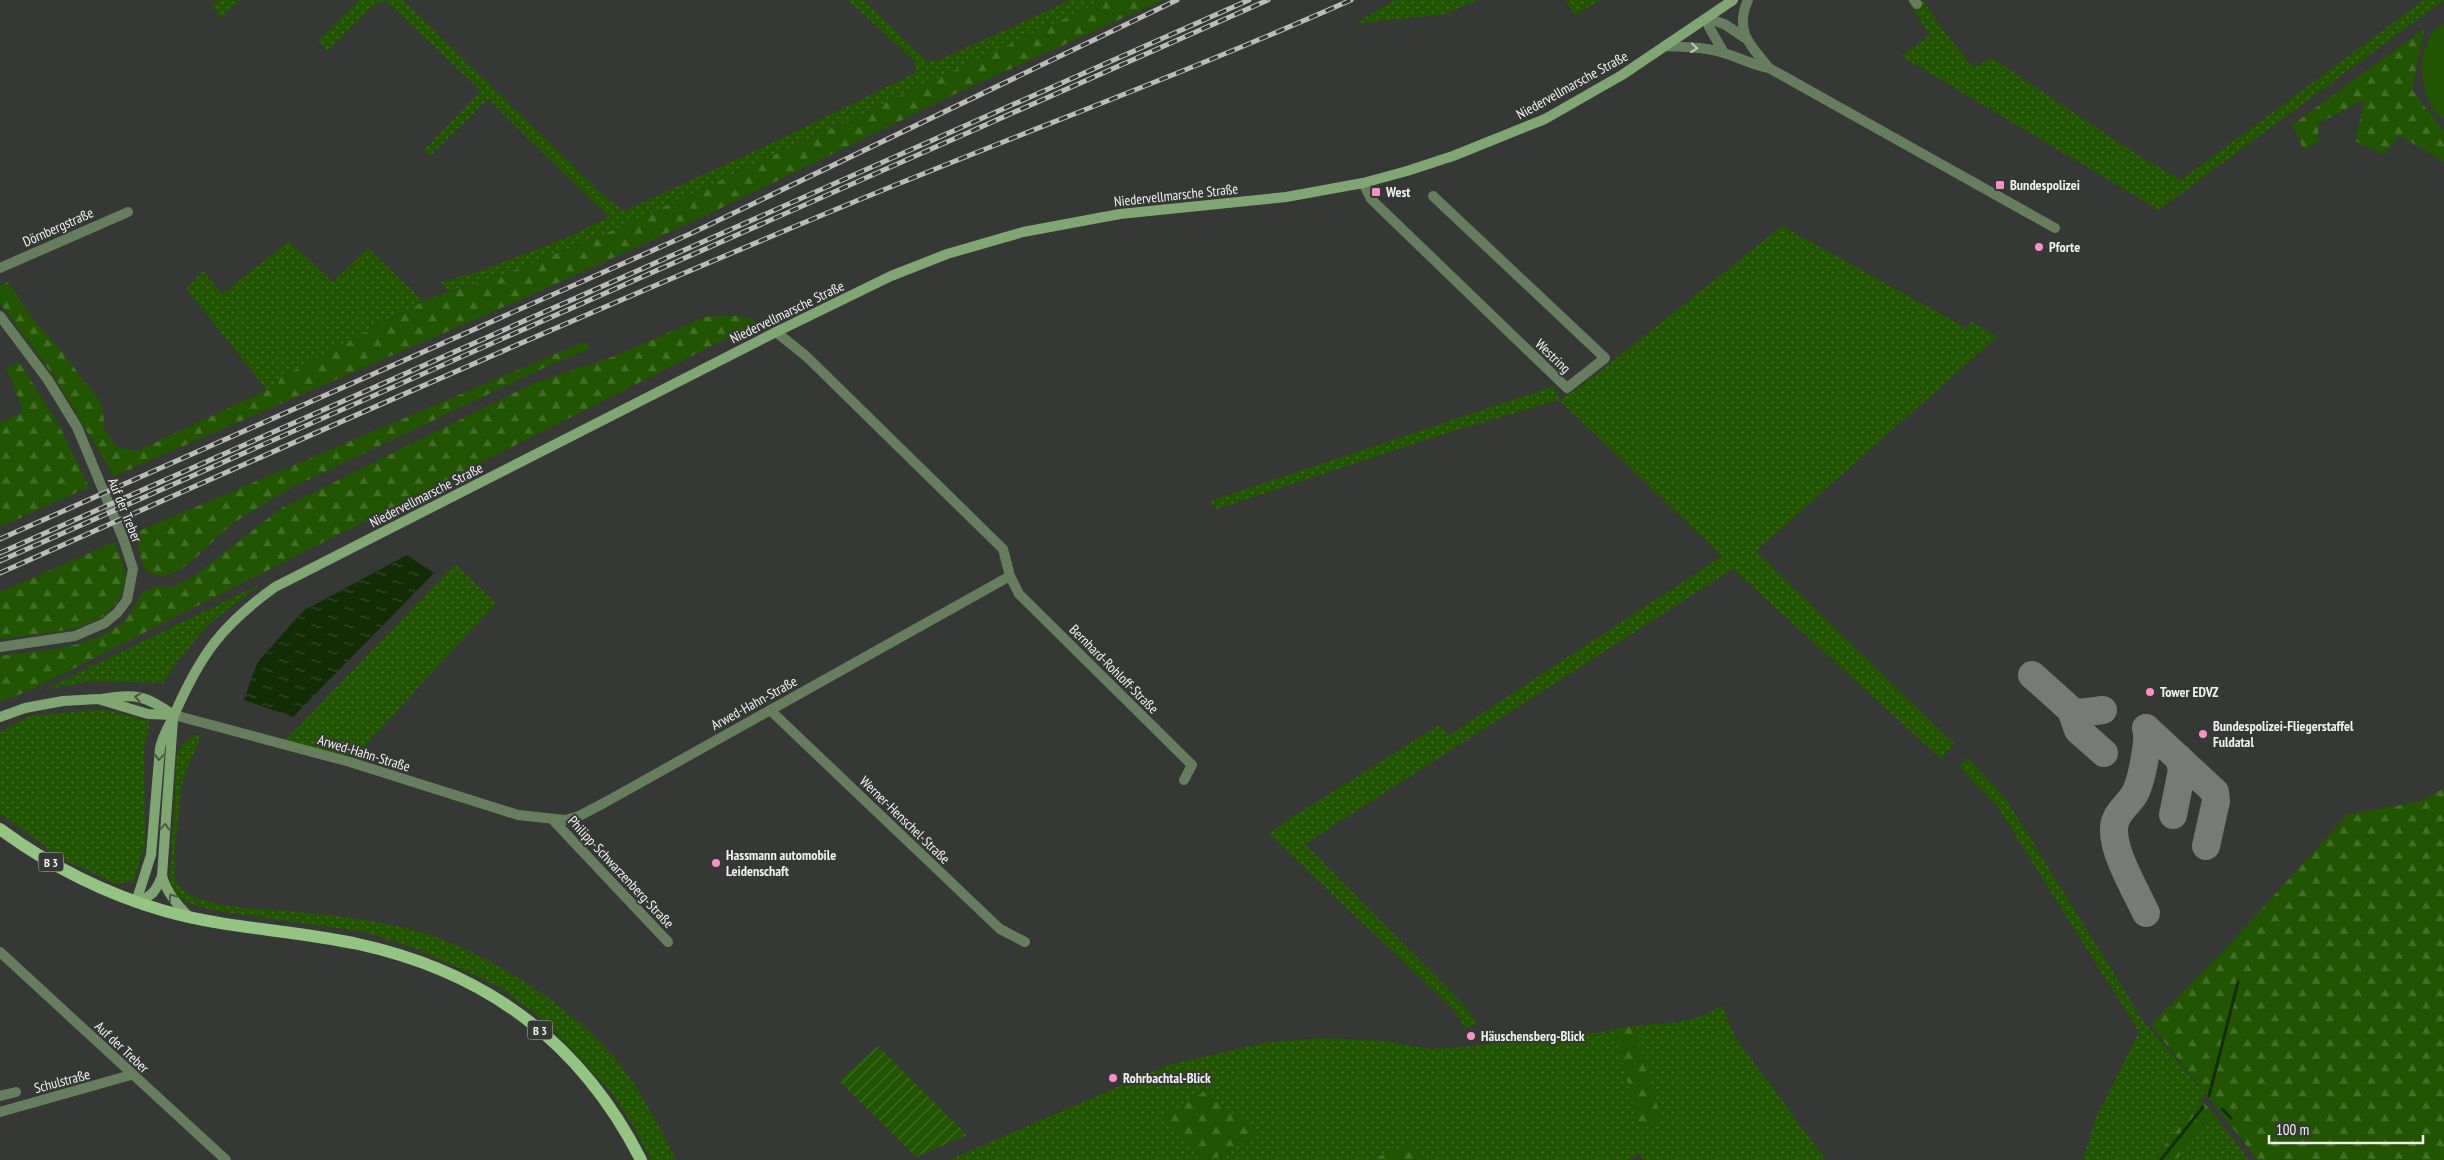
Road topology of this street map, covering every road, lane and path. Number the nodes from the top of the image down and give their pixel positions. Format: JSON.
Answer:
{"nodes":[{"id":1,"x":1733,"y":0,"type":"edge"},
{"id":2,"x":1748,"y":0,"type":"edge"},
{"id":3,"x":1708,"y":18,"type":"junction"},
{"id":4,"x":1745,"y":38,"type":"junction"},
{"id":5,"x":1665,"y":46,"type":"junction"},
{"id":6,"x":1724,"y":53,"type":"junction"},
{"id":7,"x":1769,"y":68,"type":"junction"},
{"id":8,"x":1363,"y":183,"type":"junction"},
{"id":9,"x":1433,"y":196,"type":"dead end"},
{"id":10,"x":128,"y":212,"type":"dead end"},
{"id":11,"x":2055,"y":228,"type":"dead end"},
{"id":12,"x":0,"y":268,"type":"edge"},
{"id":13,"x":0,"y":316,"type":"edge"},
{"id":14,"x":776,"y":332,"type":"junction"},
{"id":15,"x":1010,"y":576,"type":"junction"},
{"id":16,"x":0,"y":647,"type":"edge"},
{"id":17,"x":98,"y":699,"type":"junction"},
{"id":18,"x":770,"y":710,"type":"junction"},
{"id":19,"x":174,"y":715,"type":"junction"},
{"id":20,"x":0,"y":717,"type":"edge"},
{"id":21,"x":1184,"y":780,"type":"dead end"},
{"id":22,"x":553,"y":820,"type":"junction"},
{"id":23,"x":0,"y":829,"type":"edge"},
{"id":24,"x":162,"y":876,"type":"junction"},
{"id":25,"x":136,"y":902,"type":"junction"},
{"id":26,"x":188,"y":916,"type":"junction"},
{"id":27,"x":668,"y":942,"type":"dead end"},
{"id":28,"x":1025,"y":942,"type":"dead end"},
{"id":29,"x":0,"y":952,"type":"edge"},
{"id":30,"x":131,"y":1075,"type":"junction"},
{"id":31,"x":16,"y":1092,"type":"dead end"},
{"id":32,"x":0,"y":1096,"type":"edge"},
{"id":33,"x":0,"y":1112,"type":"edge"},
{"id":34,"x":226,"y":1160,"type":"edge"},
{"id":35,"x":641,"y":1160,"type":"edge"}],
"edges":[{"from":1,"to":3,"type":"main road","name":"Niedervellmarsche Straße"},
{"from":2,"to":4,"type":"street"},
{"from":3,"to":4,"type":"street"},
{"from":3,"to":5,"type":"main road","name":"Niedervellmarsche Straße"},
{"from":3,"to":6,"type":"street"},
{"from":4,"to":7,"type":"street"},
{"from":5,"to":6,"type":"street","one_way":true},
{"from":5,"to":8,"type":"main road","name":"Niedervellmarsche Straße"},
{"from":6,"to":7,"type":"street"},
{"from":7,"to":11,"type":"street"},
{"from":8,"to":9,"type":"street","name":"Westring"},
{"from":8,"to":14,"type":"main road","name":"Niedervellmarsche Straße"},
{"from":10,"to":12,"type":"street","name":"Dörnbergstraße"},
{"from":13,"to":16,"type":"street","name":"Auf der Treber"},
{"from":14,"to":15,"type":"street"},
{"from":14,"to":19,"type":"main road","name":"Niedervellmarsche Straße"},
{"from":15,"to":18,"type":"street","name":"Arwed-Hahn-Straße"},
{"from":15,"to":21,"type":"street","name":"Bernhard-Rohloff-Straße"},
{"from":17,"to":19,"type":"main road"},
{"from":19,"to":17,"type":"main road","one_way":true},
{"from":17,"to":20,"type":"main road"},
{"from":18,"to":22,"type":"street","name":"Arwed-Hahn-Straße"},
{"from":18,"to":28,"type":"street","name":"Werner-Henschel-Straße"},
{"from":19,"to":22,"type":"street","name":"Arwed-Hahn-Straße"},
{"from":24,"to":19,"type":"main road","one_way":true},
{"from":19,"to":25,"type":"main road","name":"Niedervellmarsche Straße","one_way":true},
{"from":22,"to":27,"type":"street","name":"Philipp-Schwarzenberg-Straße"},
{"from":23,"to":25,"type":"main road","number":"B 3"},
{"from":24,"to":25,"type":"main road"},
{"from":26,"to":24,"type":"main road","one_way":true},
{"from":25,"to":26,"type":"main road","number":"B 3"},
{"from":26,"to":35,"type":"main road","number":"B 3"},
{"from":29,"to":30,"type":"street","name":"Auf der Treber"},
{"from":30,"to":33,"type":"street","name":"Schulstraße"},
{"from":30,"to":34,"type":"street","name":"Auf der Treber"},
{"from":31,"to":32,"type":"street"}]}
